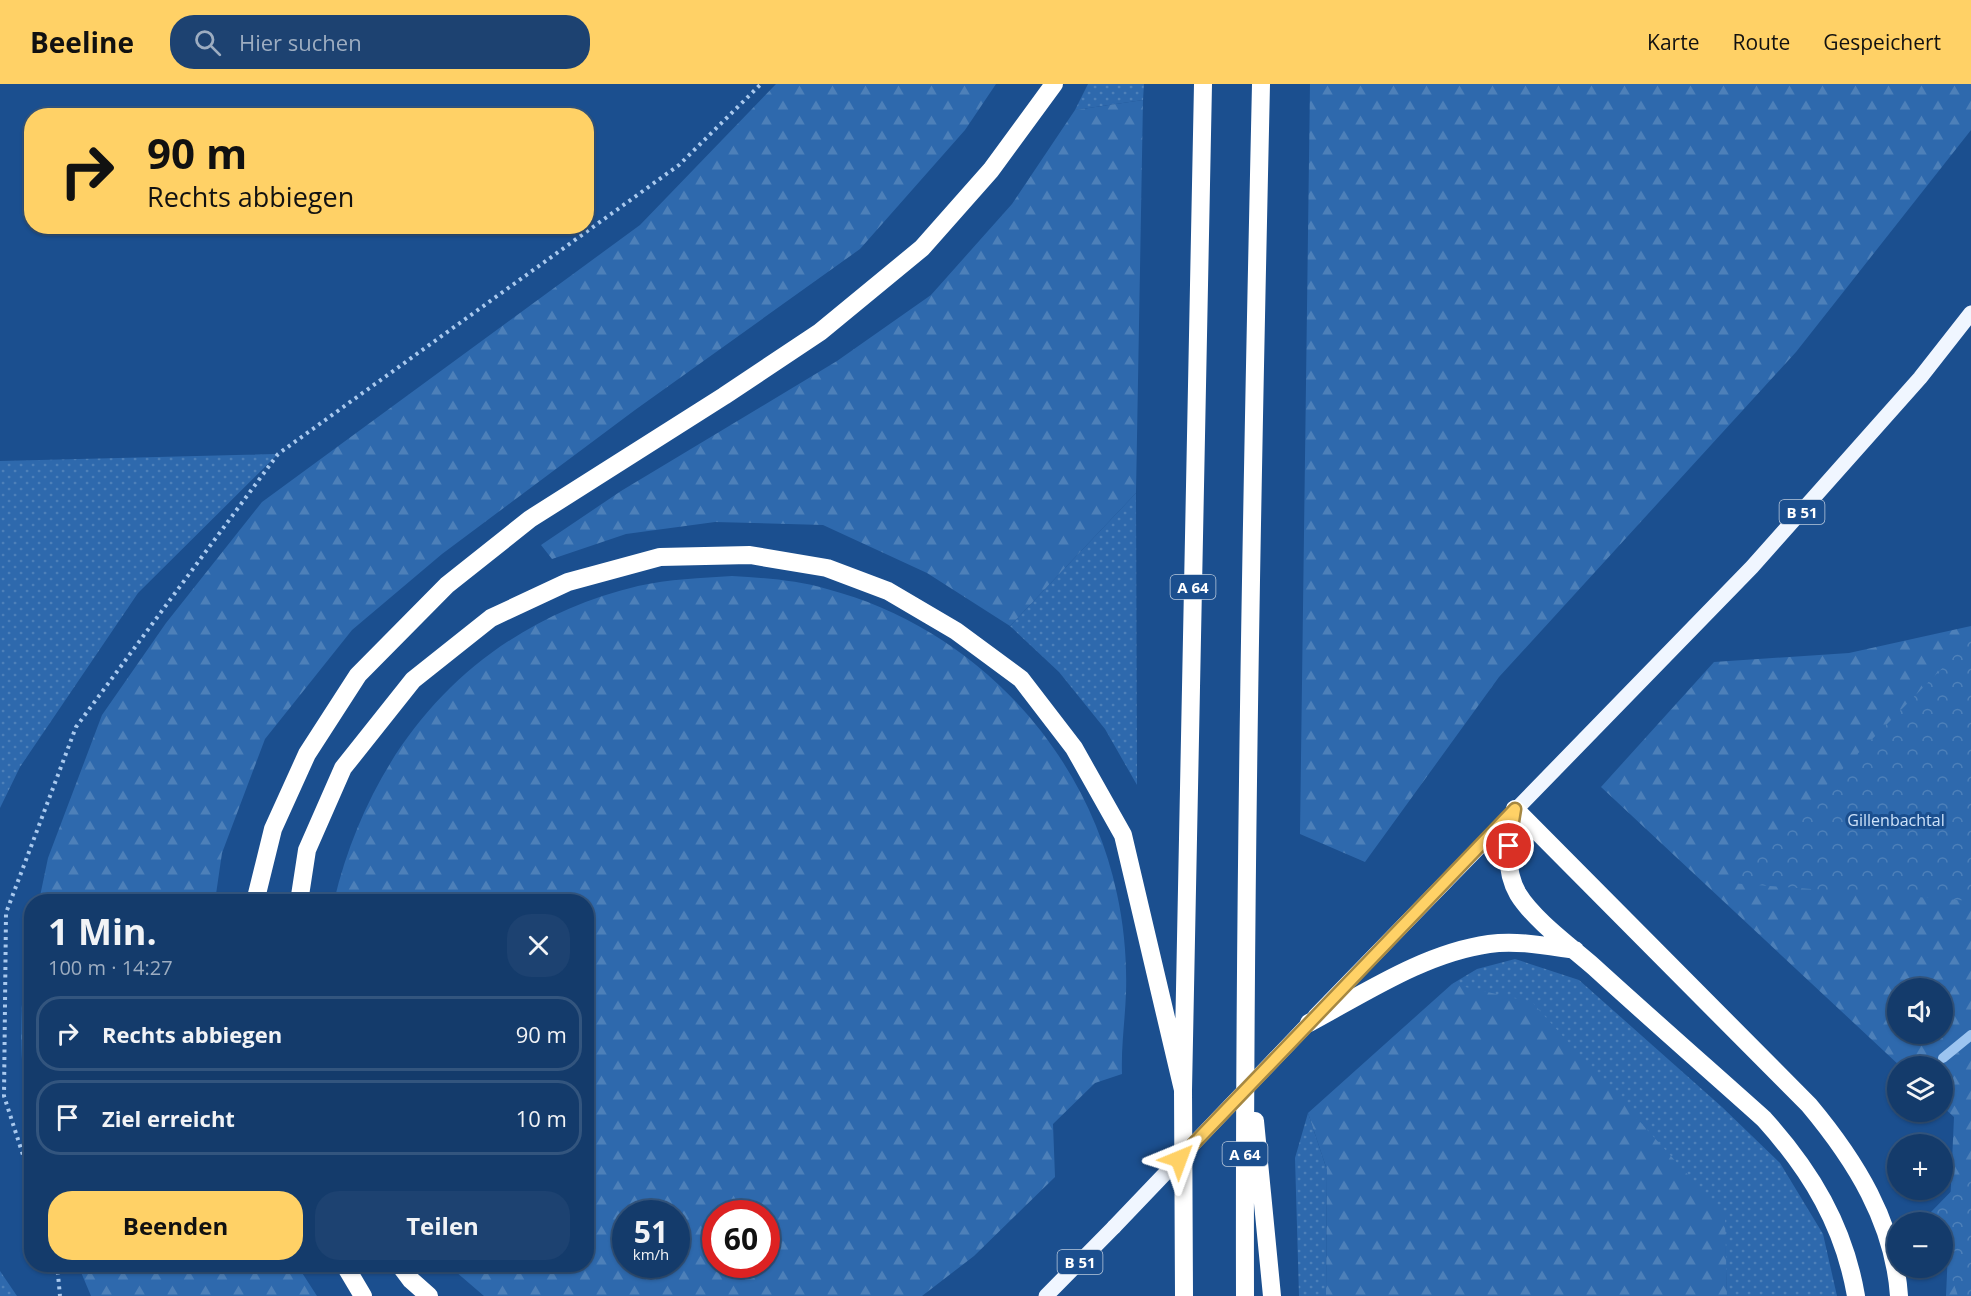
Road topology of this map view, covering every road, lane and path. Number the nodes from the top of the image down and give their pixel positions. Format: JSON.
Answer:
{"nodes":[{"id":1,"x":760,"y":84,"type":"edge"},
{"id":2,"x":1054,"y":84,"type":"edge"},
{"id":3,"x":1203,"y":84,"type":"edge"},
{"id":4,"x":1261,"y":84,"type":"edge"},
{"id":5,"x":594,"y":226,"type":"edge"},
{"id":6,"x":583,"y":234,"type":"edge"},
{"id":7,"x":1971,"y":313,"type":"edge"},
{"id":8,"x":1515,"y":809,"type":"junction"},
{"id":9,"x":257,"y":894,"type":"edge"},
{"id":10,"x":300,"y":894,"type":"edge"},
{"id":11,"x":1575,"y":950,"type":"junction"},
{"id":12,"x":1244,"y":1012,"type":"junction"},
{"id":13,"x":1309,"y":1023,"type":"junction"},
{"id":14,"x":1183,"y":1089,"type":"junction"},
{"id":15,"x":24,"y":1158,"type":"edge"},
{"id":16,"x":58,"y":1272,"type":"edge"},
{"id":17,"x":349,"y":1272,"type":"edge"},
{"id":18,"x":405,"y":1272,"type":"edge"},
{"id":19,"x":60,"y":1296,"type":"edge"},
{"id":20,"x":363,"y":1296,"type":"edge"},
{"id":21,"x":429,"y":1296,"type":"edge"},
{"id":22,"x":1046,"y":1296,"type":"edge"},
{"id":23,"x":1184,"y":1296,"type":"edge"},
{"id":24,"x":1245,"y":1296,"type":"edge"},
{"id":25,"x":1272,"y":1296,"type":"edge"},
{"id":26,"x":1856,"y":1296,"type":"edge"},
{"id":27,"x":1899,"y":1296,"type":"edge"}],
"edges":[{"from":1,"to":5,"type":"path"},
{"from":2,"to":9,"type":"highway"},
{"from":3,"to":14,"type":"highway","number":"A 64"},
{"from":4,"to":12,"type":"highway","number":"A 64"},
{"from":6,"to":15,"type":"path"},
{"from":7,"to":8,"type":"main road","number":"B 51"},
{"from":8,"to":11,"type":"highway"},
{"from":8,"to":13,"type":"main road","number":"B 51"},
{"from":8,"to":27,"type":"highway"},
{"from":10,"to":14,"type":"highway"},
{"from":11,"to":13,"type":"highway"},
{"from":11,"to":26,"type":"highway"},
{"from":12,"to":24,"type":"highway","number":"A 64"},
{"from":12,"to":25,"type":"highway"},
{"from":13,"to":22,"type":"main road","number":"B 51","bridge":true},
{"from":14,"to":23,"type":"highway","number":"A 64"},
{"from":16,"to":19,"type":"path"},
{"from":17,"to":20,"type":"highway"},
{"from":18,"to":21,"type":"highway"}]}
